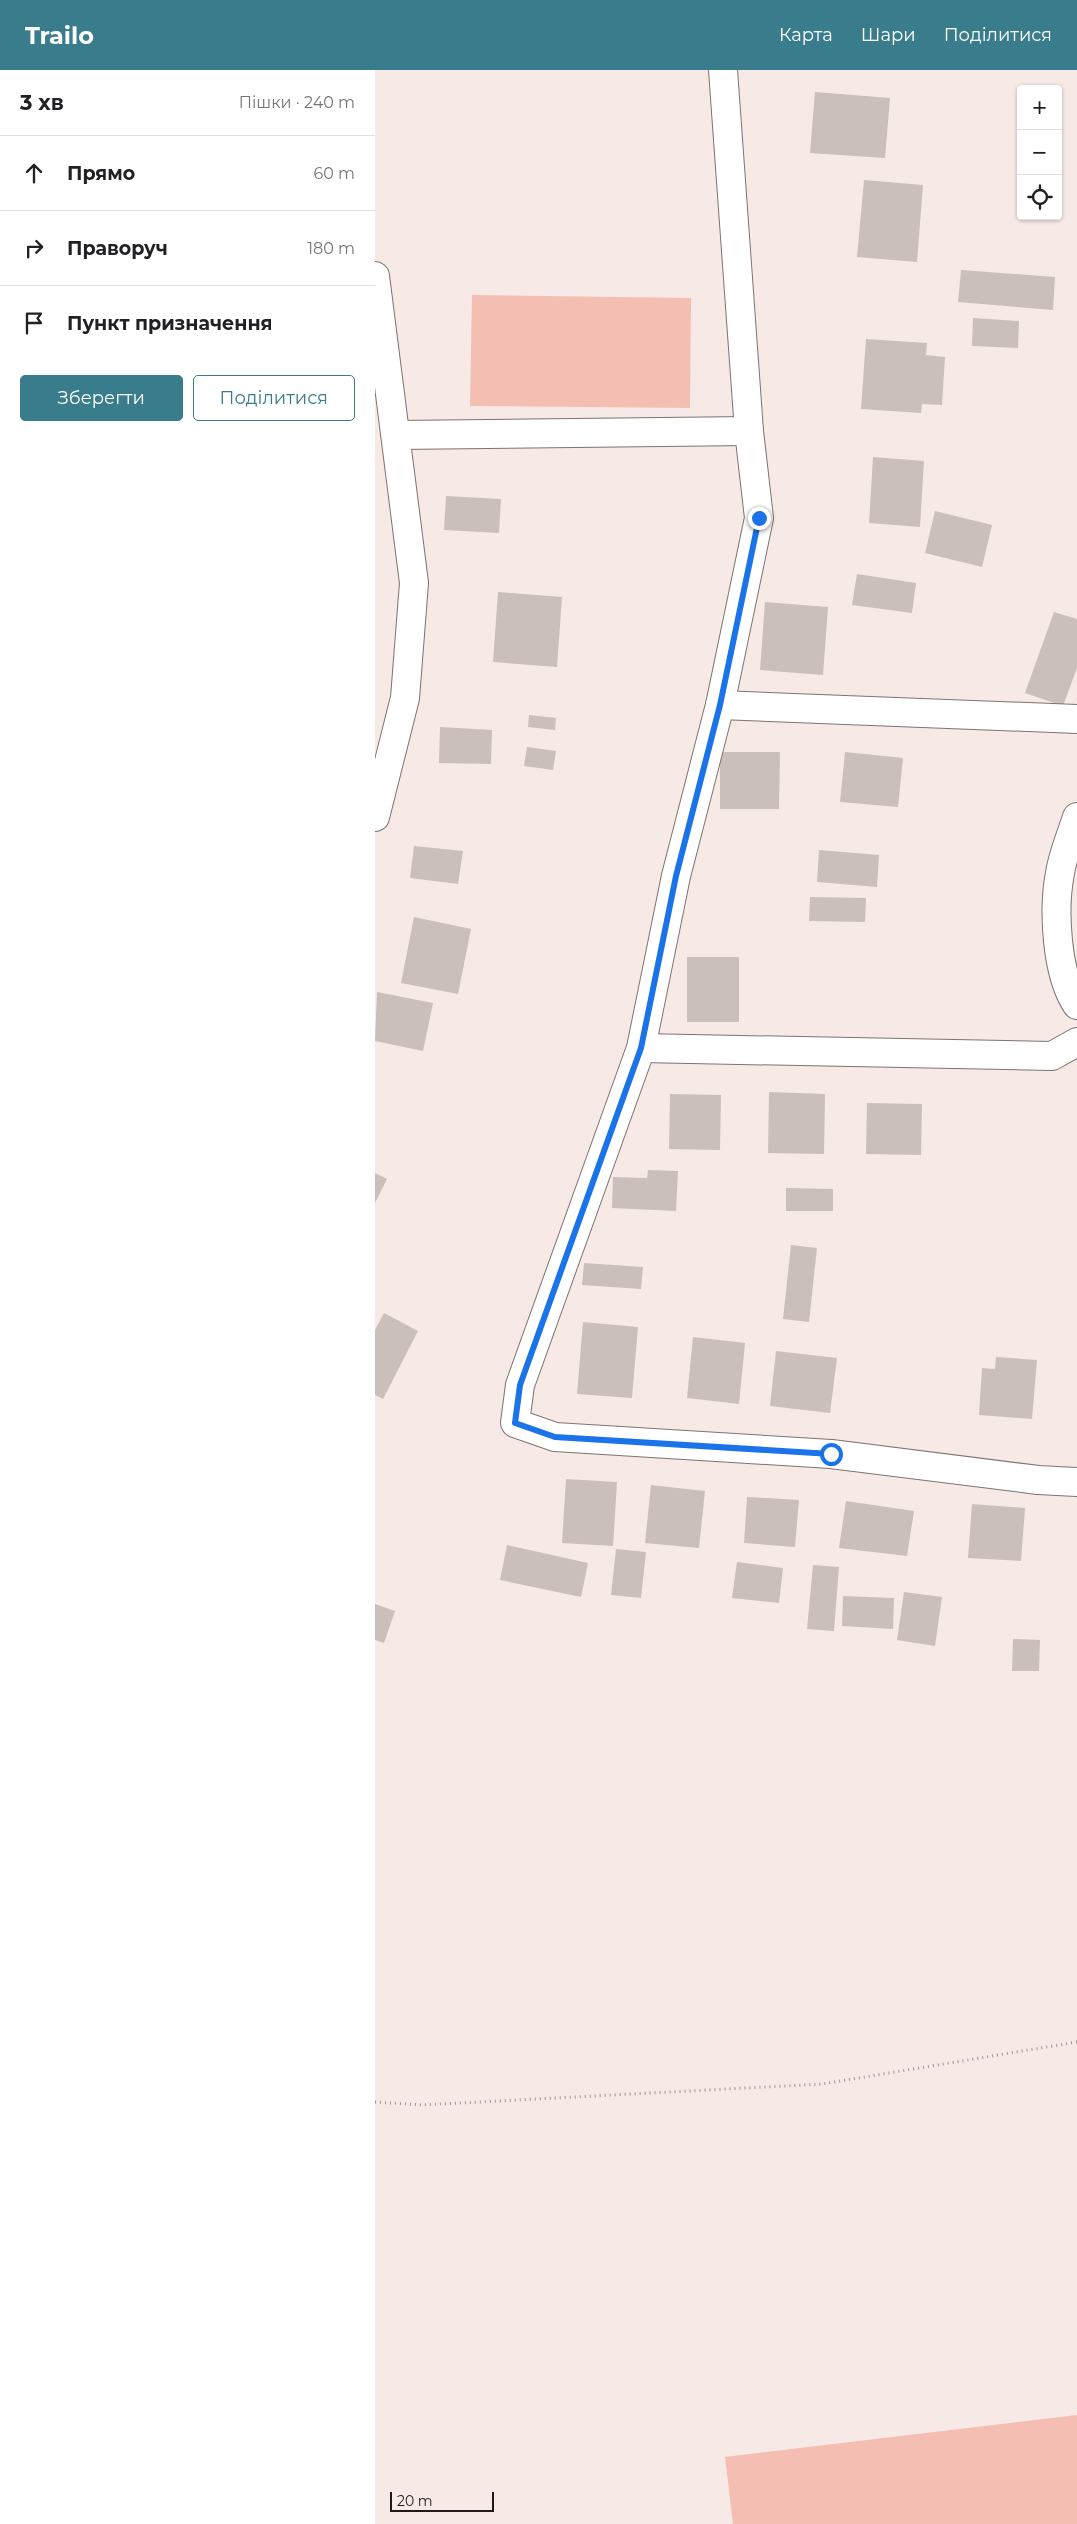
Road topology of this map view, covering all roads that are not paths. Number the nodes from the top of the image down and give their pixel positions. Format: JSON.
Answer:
{"nodes":[{"id":1,"x":723,"y":70,"type":"edge"},
{"id":2,"x":375,"y":276,"type":"edge"},
{"id":3,"x":749,"y":431,"type":"junction"},
{"id":4,"x":397,"y":435,"type":"junction"},
{"id":5,"x":720,"y":705,"type":"junction"},
{"id":6,"x":1077,"y":719,"type":"edge"},
{"id":7,"x":375,"y":817,"type":"edge"},
{"id":8,"x":1077,"y":818,"type":"edge"},
{"id":9,"x":1077,"y":1004,"type":"edge"},
{"id":10,"x":1077,"y":1042,"type":"edge"},
{"id":11,"x":641,"y":1048,"type":"junction"},
{"id":12,"x":1077,"y":1482,"type":"edge"}],
"edges":[{"from":1,"to":3,"type":"street"},
{"from":2,"to":4,"type":"street"},
{"from":3,"to":4,"type":"street"},
{"from":3,"to":5,"type":"street"},
{"from":4,"to":7,"type":"street"},
{"from":5,"to":6,"type":"street"},
{"from":5,"to":11,"type":"street"},
{"from":8,"to":9,"type":"street"},
{"from":10,"to":11,"type":"street"},
{"from":11,"to":12,"type":"street"}]}
